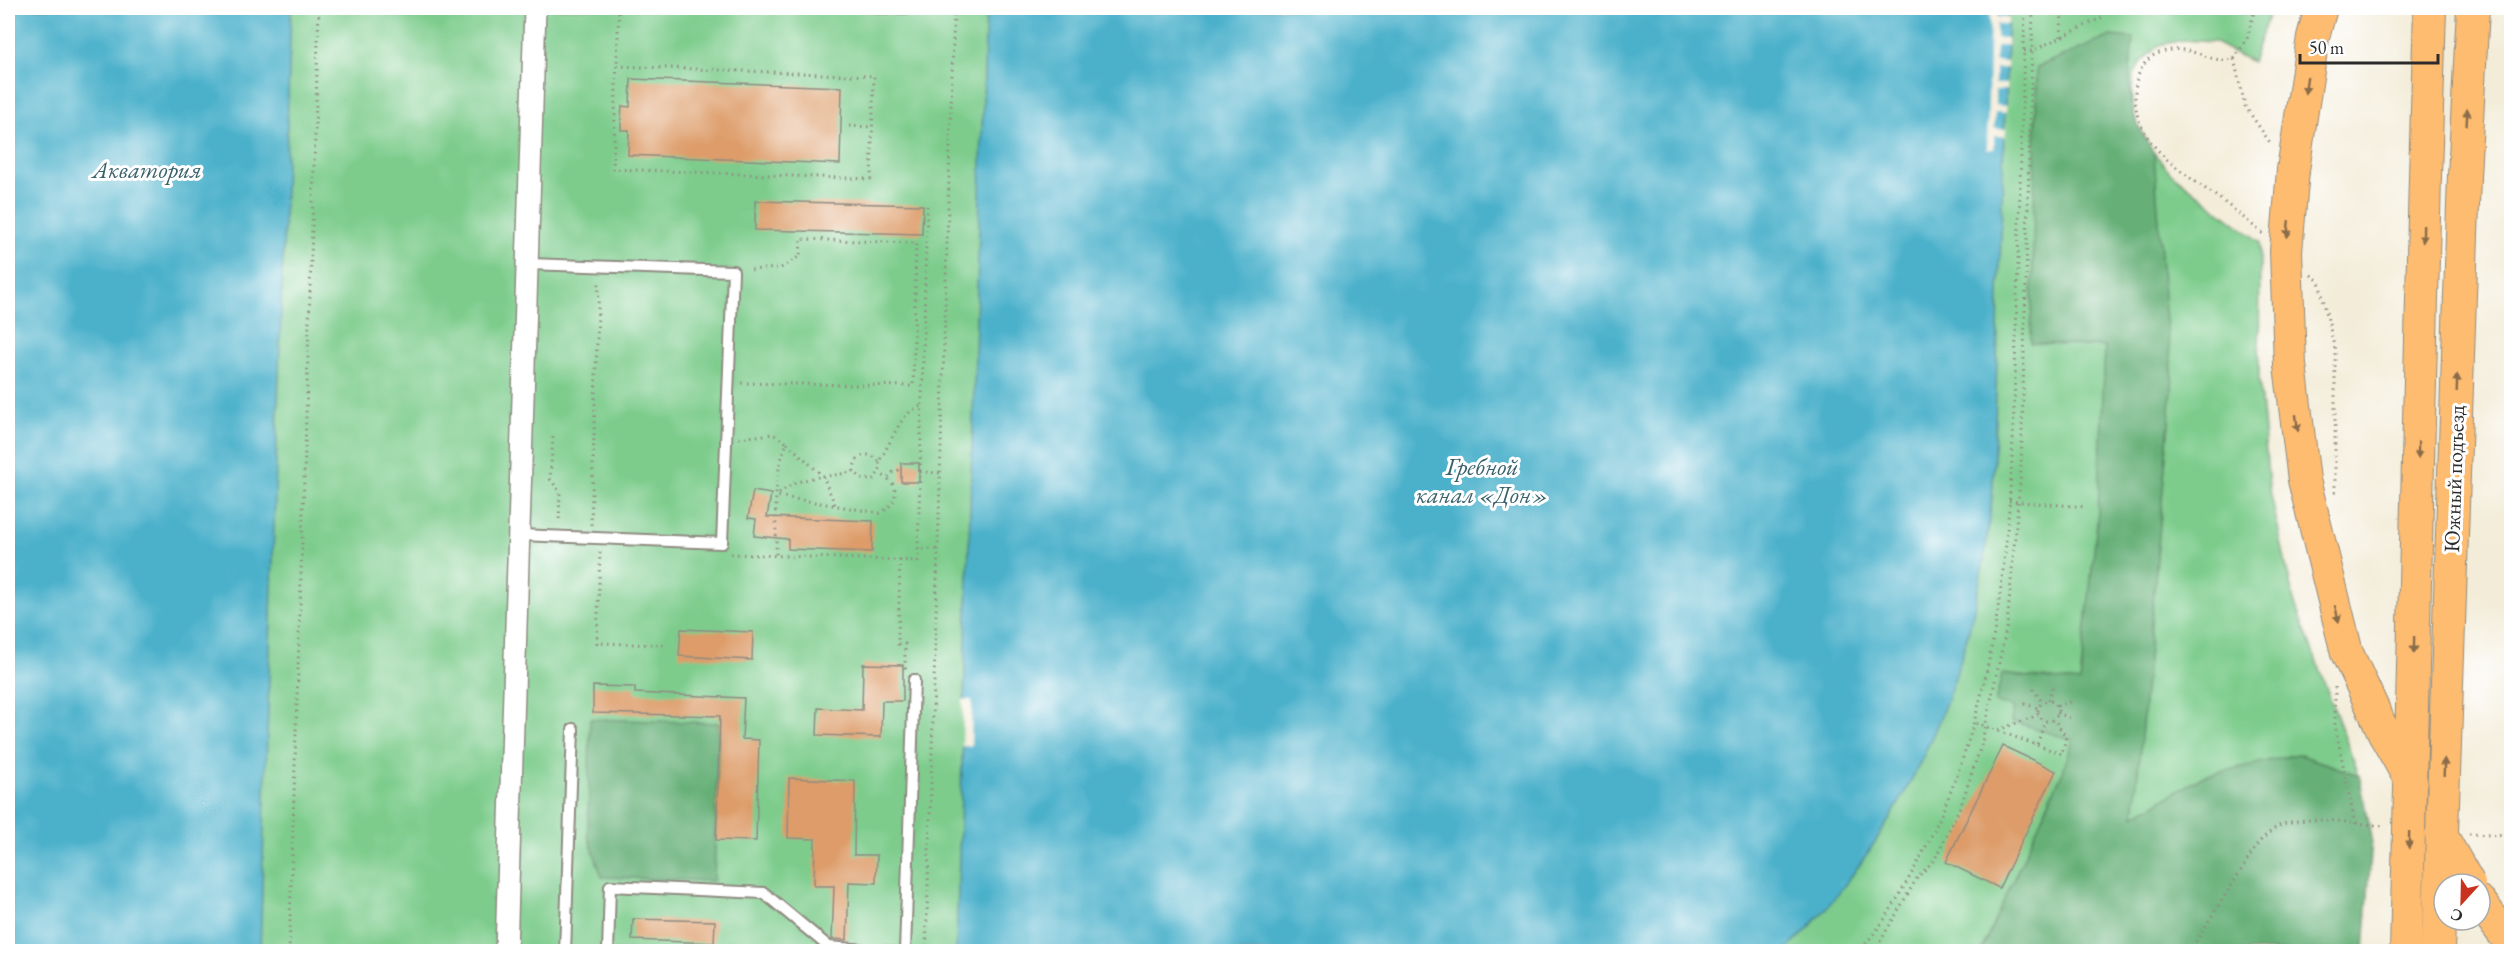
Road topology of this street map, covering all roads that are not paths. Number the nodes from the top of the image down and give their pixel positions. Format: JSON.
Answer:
{"nodes":[{"id":1,"x":535,"y":8,"type":"edge"},
{"id":2,"x":877,"y":8,"type":"edge"},
{"id":3,"x":927,"y":8,"type":"edge"},
{"id":4,"x":2321,"y":8,"type":"edge"},
{"id":5,"x":2430,"y":8,"type":"edge"},
{"id":6,"x":2473,"y":8,"type":"edge"},
{"id":7,"x":528,"y":264,"type":"junction"},
{"id":8,"x":519,"y":535,"type":"junction"},
{"id":9,"x":914,"y":680,"type":"road end"},
{"id":10,"x":573,"y":729,"type":"dead end"},
{"id":11,"x":2462,"y":872,"type":"edge"},
{"id":12,"x":2492,"y":919,"type":"edge"},
{"id":13,"x":2511,"y":945,"type":"edge"},
{"id":14,"x":506,"y":951,"type":"edge"},
{"id":15,"x":565,"y":951,"type":"edge"},
{"id":16,"x":608,"y":951,"type":"edge"},
{"id":17,"x":890,"y":951,"type":"edge"},
{"id":18,"x":904,"y":951,"type":"edge"},
{"id":19,"x":2406,"y":951,"type":"edge"},
{"id":20,"x":2438,"y":951,"type":"edge"}],
"edges":[{"from":1,"to":7,"type":"street"},
{"from":2,"to":3,"type":"lane"},
{"from":4,"to":11,"type":"main road","one_way":true,"bridge":true},
{"from":5,"to":19,"type":"main road","name":"Южный подъезд","one_way":true,"bridge":true},
{"from":20,"to":6,"type":"main road","name":"Южный подъезд","one_way":true,"bridge":true},
{"from":7,"to":8,"type":"street"},
{"from":7,"to":8,"type":"lane"},
{"from":8,"to":14,"type":"street"},
{"from":9,"to":18,"type":"lane"},
{"from":10,"to":15,"type":"lane"},
{"from":12,"to":13,"type":"main road"},
{"from":16,"to":17,"type":"lane"}]}
